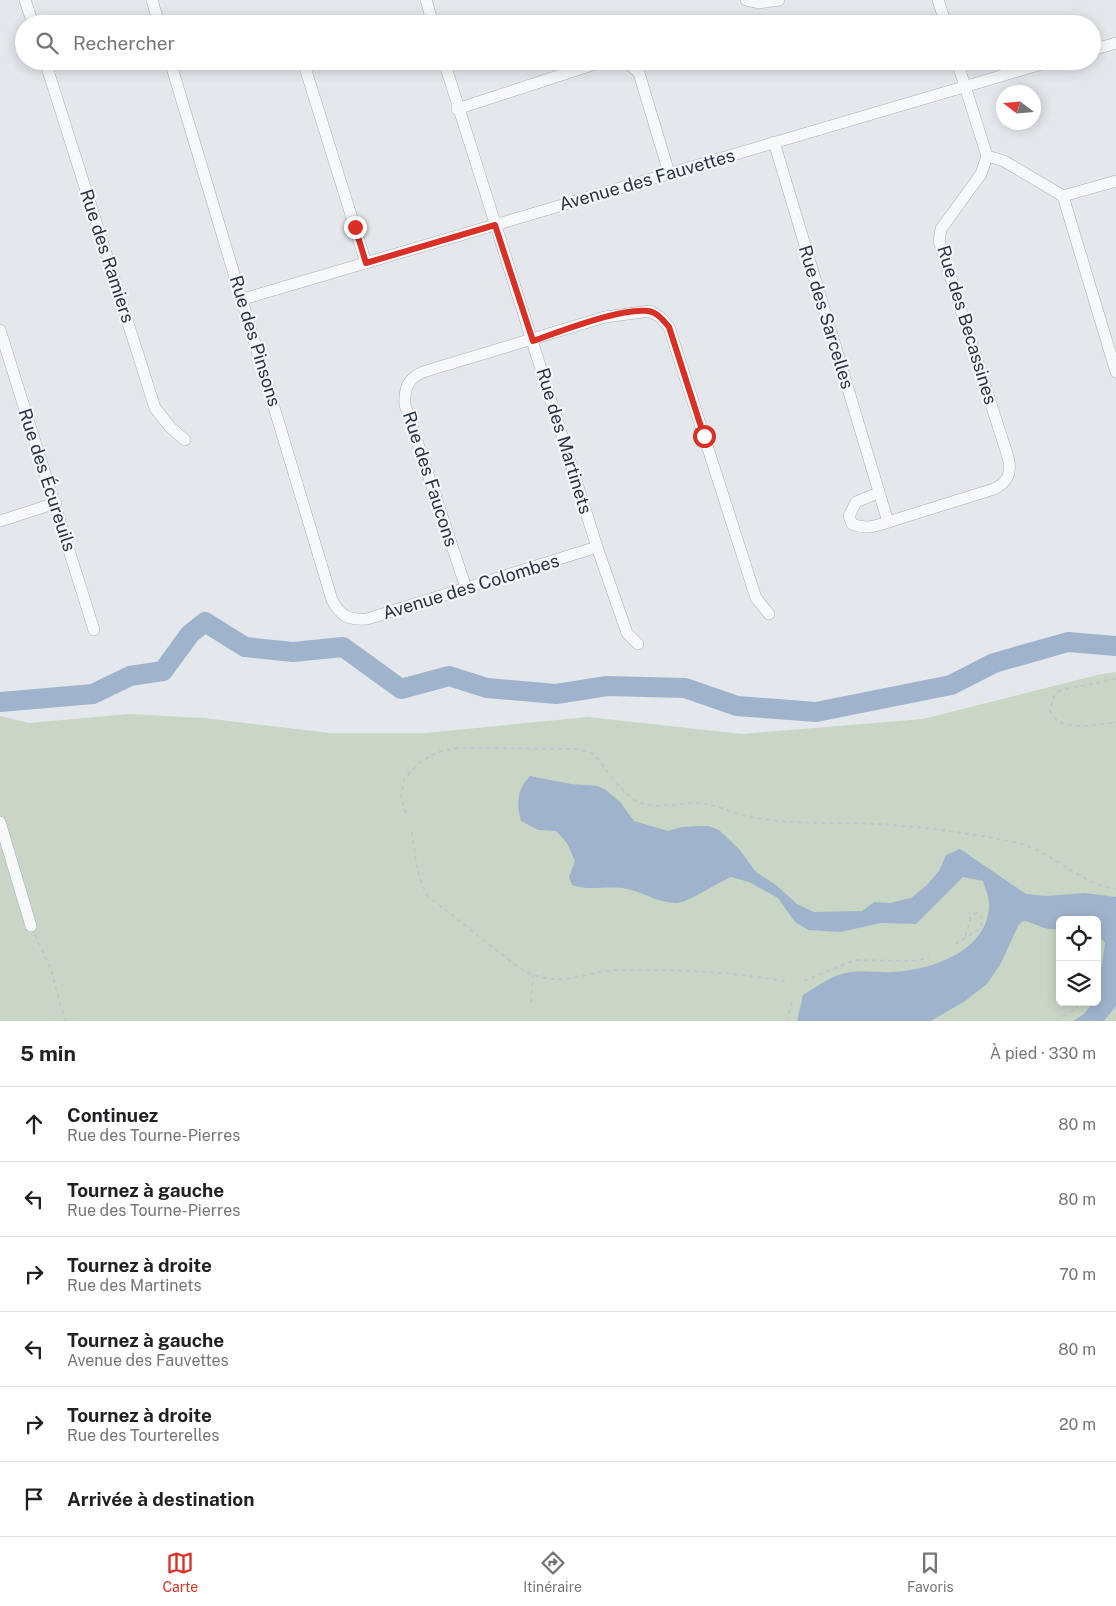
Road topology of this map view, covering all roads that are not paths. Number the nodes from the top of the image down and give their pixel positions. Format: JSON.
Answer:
{"nodes":[{"id":1,"x":25,"y":0,"type":"edge"},
{"id":2,"x":152,"y":0,"type":"edge"},
{"id":3,"x":426,"y":0,"type":"edge"},
{"id":4,"x":746,"y":0,"type":"edge"},
{"id":5,"x":779,"y":0,"type":"edge"},
{"id":6,"x":938,"y":0,"type":"edge"},
{"id":7,"x":30,"y":15,"type":"edge"},
{"id":8,"x":156,"y":15,"type":"edge"},
{"id":9,"x":430,"y":15,"type":"edge"},
{"id":10,"x":943,"y":15,"type":"edge"},
{"id":11,"x":1116,"y":43,"type":"edge"},
{"id":12,"x":1101,"y":47,"type":"edge"},
{"id":13,"x":48,"y":70,"type":"edge"},
{"id":14,"x":173,"y":70,"type":"edge"},
{"id":15,"x":306,"y":70,"type":"edge"},
{"id":16,"x":447,"y":70,"type":"edge"},
{"id":17,"x":577,"y":70,"type":"edge"},
{"id":18,"x":636,"y":70,"type":"edge"},
{"id":19,"x":960,"y":70,"type":"edge"},
{"id":20,"x":1021,"y":70,"type":"edge"},
{"id":21,"x":965,"y":86,"type":"junction"},
{"id":22,"x":458,"y":109,"type":"junction"},
{"id":23,"x":774,"y":142,"type":"junction"},
{"id":24,"x":987,"y":156,"type":"junction"},
{"id":25,"x":669,"y":173,"type":"junction"},
{"id":26,"x":1116,"y":181,"type":"edge"},
{"id":27,"x":1063,"y":196,"type":"junction"},
{"id":28,"x":495,"y":225,"type":"junction"},
{"id":29,"x":366,"y":263,"type":"junction"},
{"id":30,"x":243,"y":299,"type":"junction"},
{"id":31,"x":0,"y":330,"type":"edge"},
{"id":32,"x":533,"y":341,"type":"junction"},
{"id":33,"x":1116,"y":372,"type":"edge"},
{"id":34,"x":185,"y":440,"type":"dead end"},
{"id":35,"x":878,"y":493,"type":"junction"},
{"id":36,"x":56,"y":504,"type":"junction"},
{"id":37,"x":0,"y":521,"type":"edge"},
{"id":38,"x":888,"y":522,"type":"junction"},
{"id":39,"x":597,"y":547,"type":"junction"},
{"id":40,"x":466,"y":588,"type":"junction"},
{"id":41,"x":769,"y":614,"type":"dead end"},
{"id":42,"x":345,"y":618,"type":"joint"},
{"id":43,"x":94,"y":630,"type":"dead end"},
{"id":44,"x":638,"y":644,"type":"dead end"},
{"id":45,"x":0,"y":822,"type":"edge"},
{"id":46,"x":31,"y":926,"type":"road end"}],
"edges":[{"from":1,"to":7,"type":"street"},
{"from":2,"to":8,"type":"street"},
{"from":3,"to":9,"type":"street"},
{"from":4,"to":5,"type":"street"},
{"from":6,"to":10,"type":"street"},
{"from":11,"to":12,"type":"street"},
{"from":13,"to":34,"type":"street","name":"Rue des Ramiers"},
{"from":14,"to":30,"type":"street","name":"Rue des Pinsons"},
{"from":15,"to":29,"type":"street"},
{"from":16,"to":22,"type":"street","name":"Rue des Martinets"},
{"from":17,"to":22,"type":"street"},
{"from":18,"to":25,"type":"street"},
{"from":19,"to":21,"type":"street"},
{"from":20,"to":21,"type":"street","name":"Avenue des Fauvettes"},
{"from":21,"to":23,"type":"street","name":"Avenue des Fauvettes"},
{"from":21,"to":24,"type":"street"},
{"from":22,"to":28,"type":"street","name":"Rue des Martinets"},
{"from":23,"to":25,"type":"street","name":"Avenue des Fauvettes"},
{"from":23,"to":35,"type":"street","name":"Rue des Sarcelles"},
{"from":24,"to":27,"type":"street"},
{"from":24,"to":38,"type":"street","name":"Rue des Becassines"},
{"from":25,"to":28,"type":"street","name":"Avenue des Fauvettes"},
{"from":26,"to":27,"type":"street"},
{"from":27,"to":33,"type":"street"},
{"from":28,"to":29,"type":"street","name":"Avenue des Fauvettes"},
{"from":28,"to":32,"type":"street","name":"Rue des Martinets"},
{"from":29,"to":30,"type":"street","name":"Avenue des Fauvettes"},
{"from":30,"to":42,"type":"street","name":"Rue des Pinsons"},
{"from":31,"to":36,"type":"street","name":"Rue des Écureuils"},
{"from":32,"to":39,"type":"street","name":"Rue des Martinets"},
{"from":32,"to":40,"type":"street","name":"Rue des Faucons"},
{"from":32,"to":41,"type":"street","name":"Rue des Faucons"},
{"from":35,"to":38,"type":"street","name":"Rue des Sarcelles"},
{"from":35,"to":38,"type":"street"},
{"from":36,"to":37,"type":"street"},
{"from":36,"to":43,"type":"street","name":"Rue des Écureuils"},
{"from":39,"to":40,"type":"street","name":"Avenue des Colombes"},
{"from":39,"to":44,"type":"street","name":"Rue des Martinets"},
{"from":40,"to":42,"type":"street","name":"Avenue des Colombes"},
{"from":45,"to":46,"type":"street"}]}
